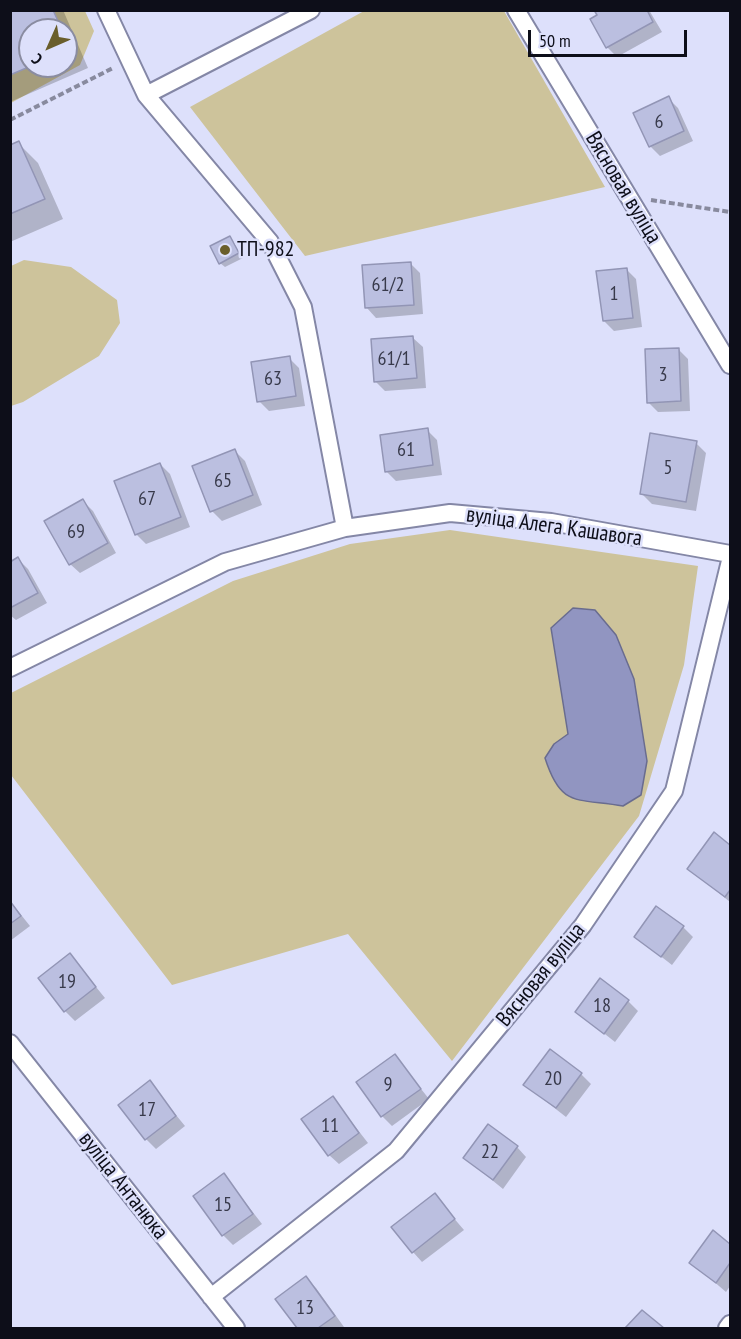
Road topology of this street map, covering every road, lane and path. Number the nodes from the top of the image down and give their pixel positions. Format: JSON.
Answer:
{"nodes":[{"id":1,"x":106,"y":10,"type":"edge"},
{"id":2,"x":311,"y":10,"type":"edge"},
{"id":3,"x":516,"y":10,"type":"edge"},
{"id":4,"x":129,"y":60,"type":"junction"},
{"id":5,"x":146,"y":95,"type":"junction"},
{"id":6,"x":10,"y":120,"type":"edge"},
{"id":7,"x":629,"y":197,"type":"junction"},
{"id":8,"x":730,"y":212,"type":"edge"},
{"id":9,"x":730,"y":365,"type":"edge"},
{"id":10,"x":345,"y":528,"type":"junction"},
{"id":11,"x":730,"y":554,"type":"edge"},
{"id":12,"x":730,"y":561,"type":"edge"},
{"id":13,"x":10,"y":668,"type":"edge"},
{"id":14,"x":10,"y":1043,"type":"edge"},
{"id":15,"x":211,"y":1297,"type":"junction"},
{"id":16,"x":730,"y":1324,"type":"edge"},
{"id":17,"x":236,"y":1329,"type":"edge"},
{"id":18,"x":727,"y":1329,"type":"edge"}],
"edges":[{"from":1,"to":4,"type":"street"},
{"from":2,"to":5,"type":"street"},
{"from":3,"to":7,"type":"street","name":"Вясновая вуліца"},
{"from":4,"to":5,"type":"street"},
{"from":4,"to":6,"type":"path"},
{"from":5,"to":10,"type":"street"},
{"from":7,"to":8,"type":"path"},
{"from":7,"to":9,"type":"street","name":"Вясновая вуліца"},
{"from":10,"to":11,"type":"street","name":"вуліца Алега Кашавога"},
{"from":10,"to":13,"type":"street","name":"вуліца Алега Кашавога"},
{"from":12,"to":15,"type":"street","name":"Вясновая вуліца"},
{"from":14,"to":15,"type":"street","name":"вуліца Антанюка"},
{"from":15,"to":17,"type":"street","name":"вуліца Антанюка"},
{"from":16,"to":18,"type":"street"}]}
